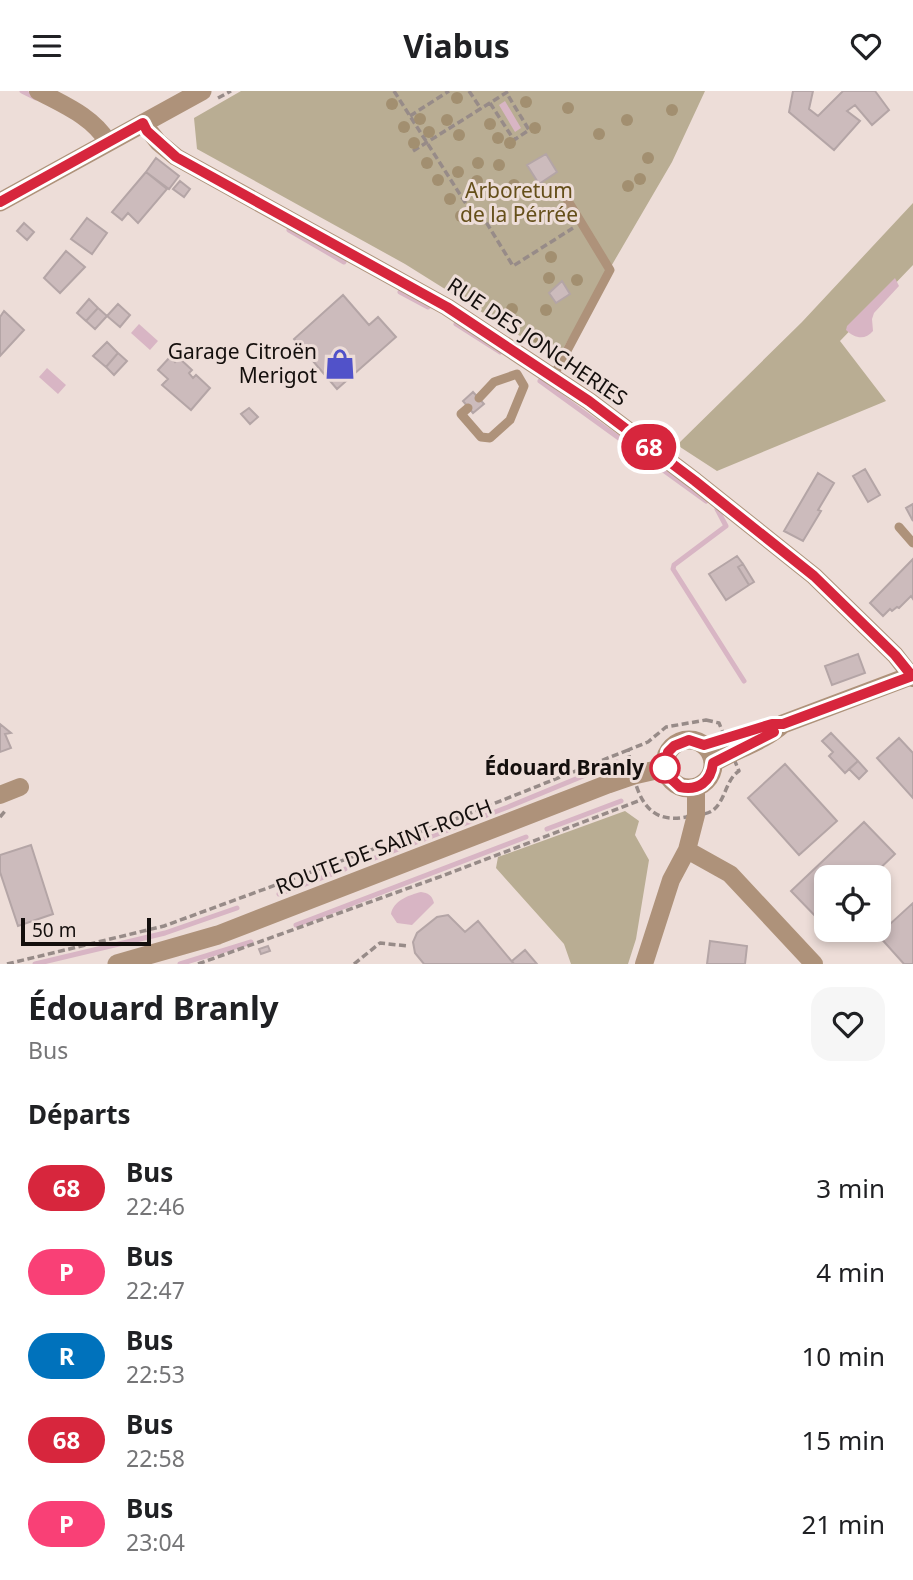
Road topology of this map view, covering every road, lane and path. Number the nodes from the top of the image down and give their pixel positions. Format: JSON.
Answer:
{"nodes":[{"id":1,"x":38,"y":91,"type":"edge"},
{"id":2,"x":202,"y":91,"type":"edge"},
{"id":3,"x":394,"y":91,"type":"edge"},
{"id":4,"x":449,"y":91,"type":"edge"},
{"id":5,"x":469,"y":91,"type":"edge"},
{"id":6,"x":507,"y":92,"type":"edge"},
{"id":7,"x":490,"y":103,"type":"junction"},
{"id":8,"x":481,"y":109,"type":"junction"},
{"id":9,"x":410,"y":116,"type":"junction"},
{"id":10,"x":143,"y":123,"type":"junction"},
{"id":11,"x":108,"y":142,"type":"junction"},
{"id":12,"x":427,"y":143,"type":"junction"},
{"id":13,"x":413,"y":152,"type":"dead end"},
{"id":14,"x":562,"y":191,"type":"dead end"},
{"id":15,"x":0,"y":202,"type":"edge"},
{"id":16,"x":582,"y":222,"type":"junction"},
{"id":17,"x":522,"y":367,"type":"junction"},
{"id":18,"x":553,"y":377,"type":"junction"},
{"id":19,"x":479,"y":398,"type":"dead end"},
{"id":20,"x":468,"y":408,"type":"dead end"},
{"id":21,"x":899,"y":527,"type":"dead end"},
{"id":22,"x":913,"y":543,"type":"edge"},
{"id":23,"x":911,"y":675,"type":"edge"},
{"id":24,"x":783,"y":724,"type":"junction"},
{"id":25,"x":724,"y":735,"type":"dead end"},
{"id":26,"x":704,"y":745,"type":"junction"},
{"id":27,"x":628,"y":750,"type":"junction"},
{"id":28,"x":723,"y":762,"type":"junction"},
{"id":29,"x":631,"y":765,"type":"dead end"},
{"id":30,"x":665,"y":768,"type":"junction"},
{"id":31,"x":20,"y":787,"type":"dead end"},
{"id":32,"x":696,"y":787,"type":"junction"},
{"id":33,"x":637,"y":789,"type":"dead end"},
{"id":34,"x":0,"y":795,"type":"edge"},
{"id":35,"x":641,"y":800,"type":"junction"},
{"id":36,"x":706,"y":813,"type":"dead end"},
{"id":37,"x":677,"y":819,"type":"dead end"},
{"id":38,"x":687,"y":850,"type":"junction"},
{"id":39,"x":408,"y":946,"type":"dead end"},
{"id":40,"x":7,"y":964,"type":"edge"},
{"id":41,"x":117,"y":964,"type":"edge"},
{"id":42,"x":198,"y":964,"type":"edge"},
{"id":43,"x":354,"y":964,"type":"edge"},
{"id":44,"x":644,"y":964,"type":"edge"},
{"id":45,"x":814,"y":964,"type":"edge"}],
"edges":[{"from":1,"to":11,"type":"street"},
{"from":2,"to":10,"type":"street"},
{"from":3,"to":9,"type":"path"},
{"from":4,"to":9,"type":"path"},
{"from":5,"to":8,"type":"path"},
{"from":6,"to":7,"type":"path"},
{"from":6,"to":7,"type":"path"},
{"from":7,"to":8,"type":"path"},
{"from":8,"to":12,"type":"path"},
{"from":9,"to":12,"type":"path"},
{"from":10,"to":11,"type":"street"},
{"from":10,"to":17,"type":"street","name":"RUE DES JONCHERIES"},
{"from":11,"to":15,"type":"street"},
{"from":12,"to":13,"type":"path"},
{"from":12,"to":16,"type":"path"},
{"from":14,"to":16,"type":"lane"},
{"from":16,"to":18,"type":"lane"},
{"from":17,"to":18,"type":"street","name":"RUE DES JONCHERIES"},
{"from":17,"to":19,"type":"lane"},
{"from":17,"to":20,"type":"lane"},
{"from":18,"to":23,"type":"street","name":"RUE DES JONCHERIES"},
{"from":21,"to":22,"type":"lane"},
{"from":23,"to":24,"type":"street"},
{"from":24,"to":26,"type":"street"},
{"from":24,"to":28,"type":"street"},
{"from":25,"to":27,"type":"path"},
{"from":26,"to":28,"type":"street"},
{"from":26,"to":30,"type":"street"},
{"from":27,"to":29,"type":"path"},
{"from":27,"to":40,"type":"path"},
{"from":28,"to":32,"type":"street"},
{"from":28,"to":36,"type":"path"},
{"from":30,"to":32,"type":"street"},
{"from":30,"to":41,"type":"street","name":"ROUTE DE SAINT-ROCH"},
{"from":31,"to":34,"type":"street"},
{"from":32,"to":38,"type":"street"},
{"from":33,"to":35,"type":"path"},
{"from":35,"to":37,"type":"path"},
{"from":35,"to":42,"type":"path"},
{"from":38,"to":44,"type":"street"},
{"from":38,"to":45,"type":"street"},
{"from":39,"to":43,"type":"path"}]}
